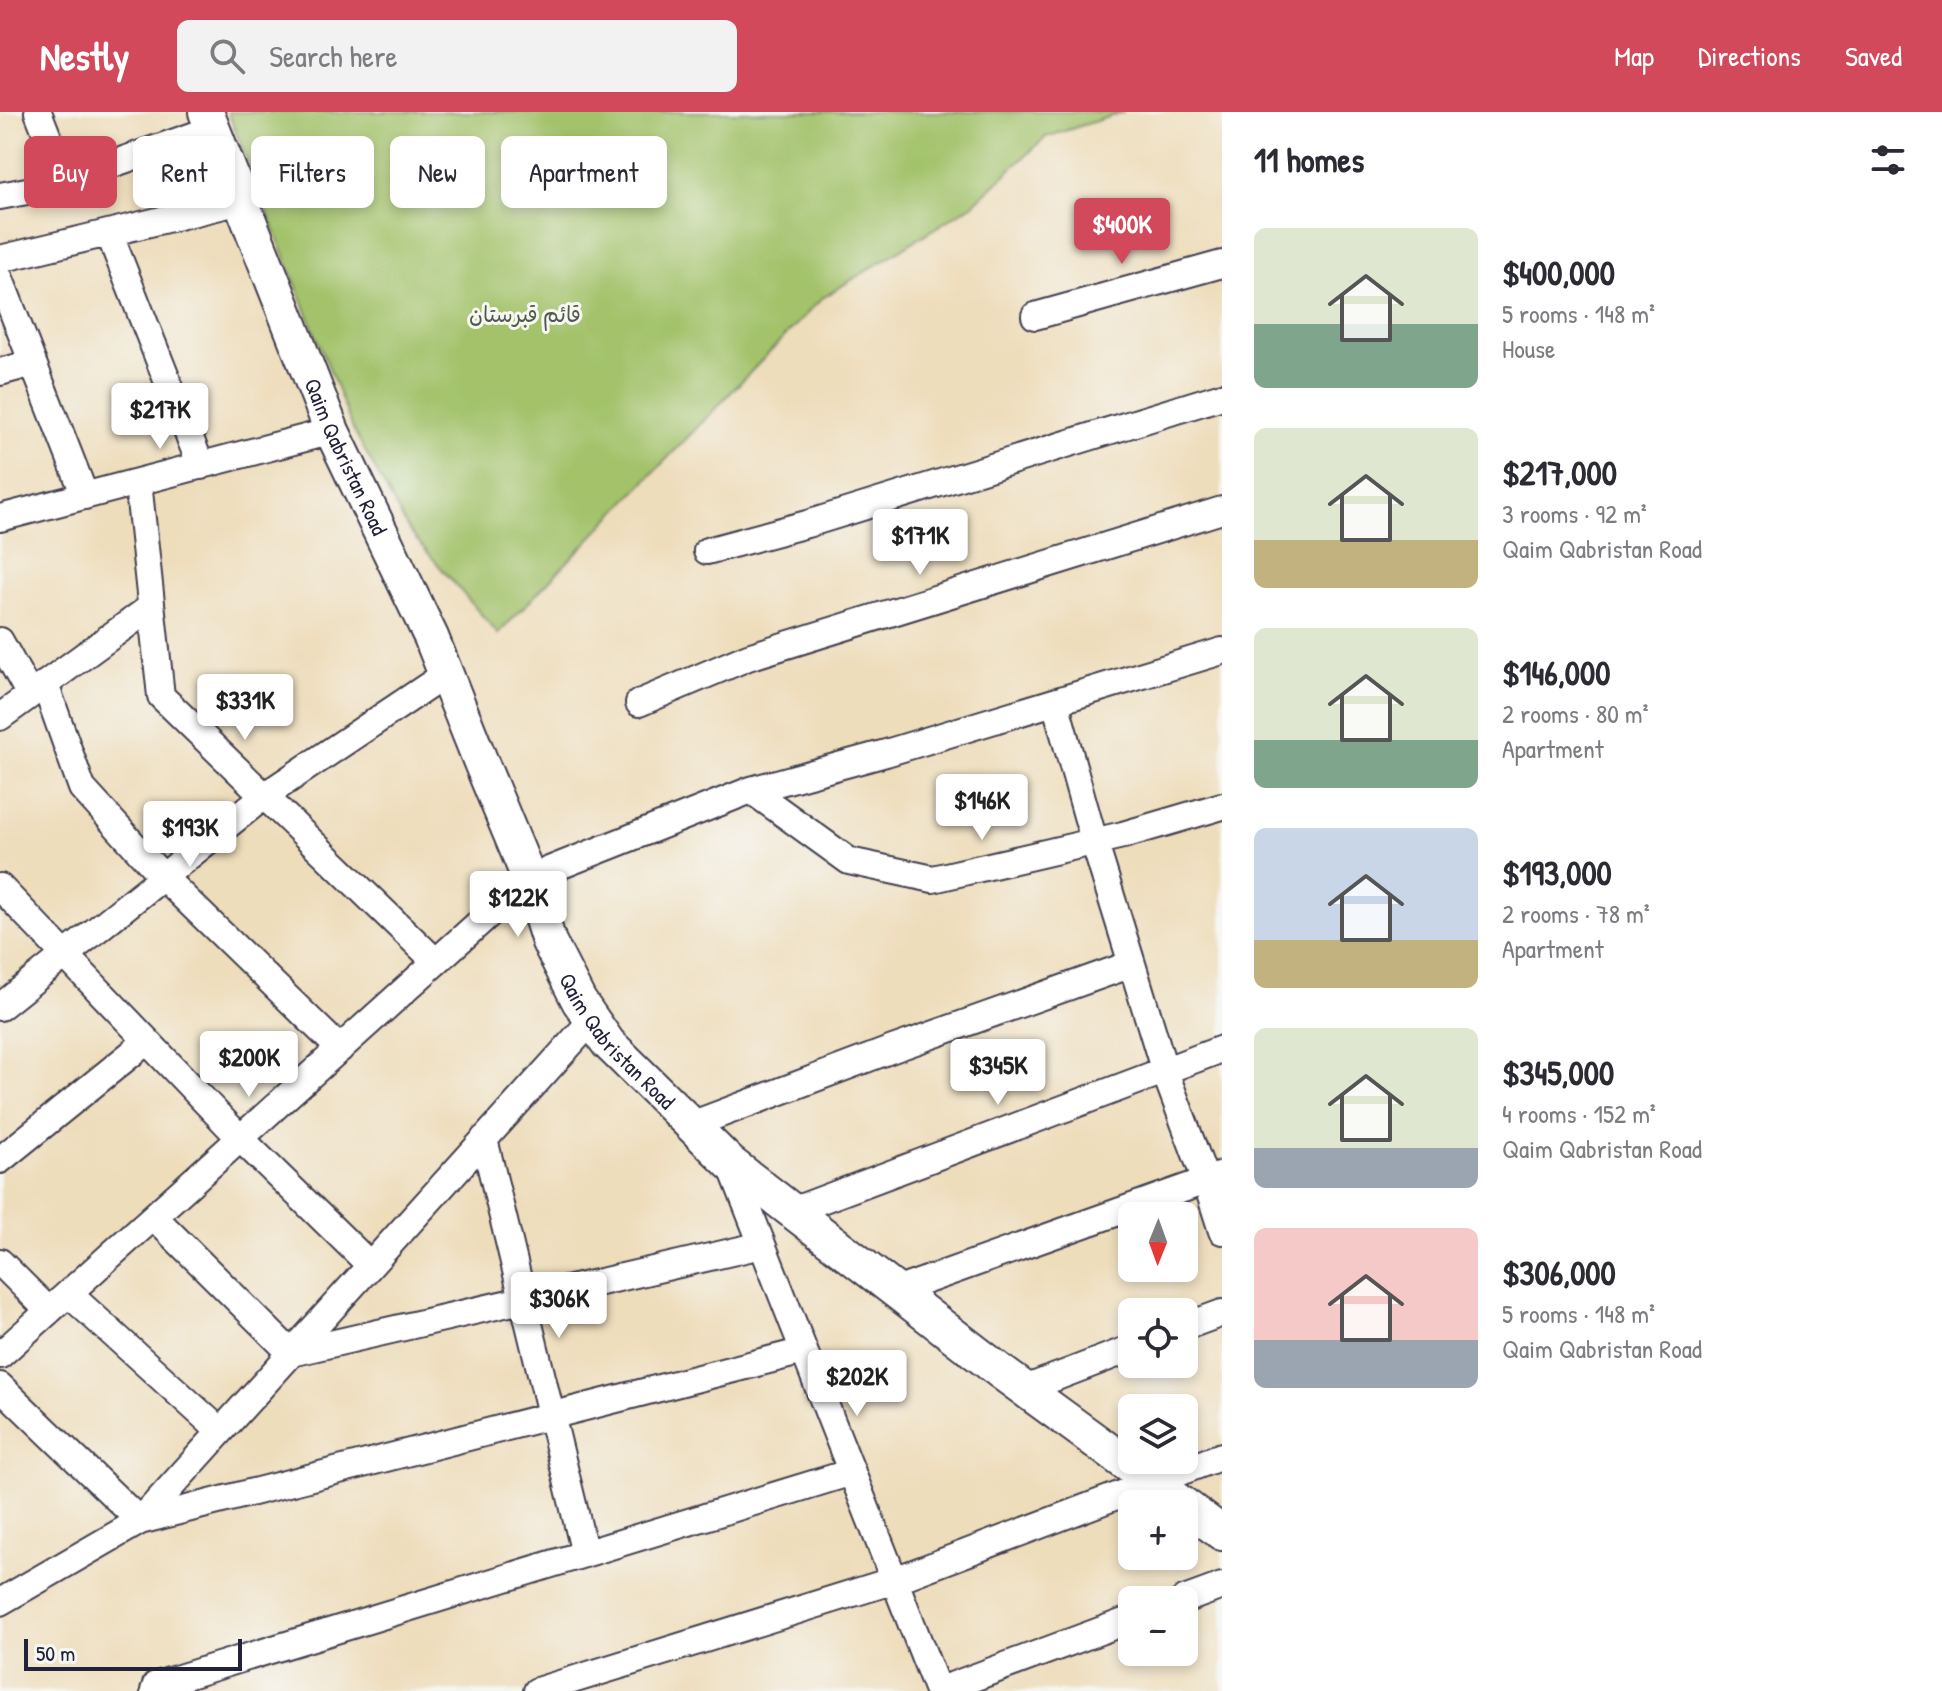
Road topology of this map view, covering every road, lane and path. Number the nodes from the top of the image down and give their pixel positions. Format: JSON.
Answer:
{"nodes":[{"id":1,"x":38,"y":112,"type":"edge"},
{"id":2,"x":209,"y":121,"type":"edge"},
{"id":3,"x":47,"y":136,"type":"edge"},
{"id":4,"x":117,"y":159,"type":"edge"},
{"id":5,"x":24,"y":192,"type":"edge"},
{"id":6,"x":0,"y":196,"type":"edge"},
{"id":7,"x":241,"y":201,"type":"junction"},
{"id":8,"x":109,"y":233,"type":"junction"},
{"id":9,"x":0,"y":259,"type":"edge"},
{"id":10,"x":1222,"y":264,"type":"edge"},
{"id":11,"x":0,"y":279,"type":"edge"},
{"id":12,"x":1035,"y":316,"type":"dead end"},
{"id":13,"x":33,"y":363,"type":"junction"},
{"id":14,"x":0,"y":372,"type":"edge"},
{"id":15,"x":1222,"y":396,"type":"edge"},
{"id":16,"x":332,"y":431,"type":"junction"},
{"id":17,"x":201,"y":466,"type":"junction"},
{"id":18,"x":138,"y":482,"type":"junction"},
{"id":19,"x":85,"y":496,"type":"junction"},
{"id":20,"x":1222,"y":510,"type":"edge"},
{"id":21,"x":0,"y":518,"type":"edge"},
{"id":22,"x":707,"y":551,"type":"dead end"},
{"id":23,"x":151,"y":607,"type":"junction"},
{"id":24,"x":0,"y":641,"type":"edge"},
{"id":25,"x":1222,"y":651,"type":"edge"},
{"id":26,"x":446,"y":674,"type":"junction"},
{"id":27,"x":37,"y":690,"type":"junction"},
{"id":28,"x":1055,"y":702,"type":"junction"},
{"id":29,"x":639,"y":703,"type":"dead end"},
{"id":30,"x":0,"y":717,"type":"edge"},
{"id":31,"x":751,"y":790,"type":"junction"},
{"id":32,"x":264,"y":796,"type":"junction"},
{"id":33,"x":1222,"y":806,"type":"edge"},
{"id":34,"x":1094,"y":841,"type":"junction"},
{"id":35,"x":163,"y":877,"type":"junction"},
{"id":36,"x":529,"y":878,"type":"junction"},
{"id":37,"x":0,"y":887,"type":"edge"},
{"id":38,"x":65,"y":955,"type":"junction"},
{"id":39,"x":436,"y":962,"type":"junction"},
{"id":40,"x":1132,"y":964,"type":"junction"},
{"id":41,"x":0,"y":1007,"type":"edge"},
{"id":42,"x":592,"y":1020,"type":"junction"},
{"id":43,"x":147,"y":1041,"type":"junction"},
{"id":44,"x":340,"y":1049,"type":"junction"},
{"id":45,"x":1222,"y":1049,"type":"edge"},
{"id":46,"x":1165,"y":1072,"type":"junction"},
{"id":47,"x":691,"y":1125,"type":"junction"},
{"id":48,"x":241,"y":1139,"type":"junction"},
{"id":49,"x":484,"y":1139,"type":"junction"},
{"id":50,"x":0,"y":1160,"type":"edge"},
{"id":51,"x":730,"y":1163,"type":"junction"},
{"id":52,"x":1214,"y":1178,"type":"edge"},
{"id":53,"x":792,"y":1211,"type":"junction"},
{"id":54,"x":154,"y":1217,"type":"junction"},
{"id":55,"x":1222,"y":1231,"type":"edge"},
{"id":56,"x":762,"y":1245,"type":"junction"},
{"id":57,"x":0,"y":1262,"type":"edge"},
{"id":58,"x":370,"y":1265,"type":"junction"},
{"id":59,"x":896,"y":1291,"type":"junction"},
{"id":60,"x":523,"y":1300,"type":"junction"},
{"id":61,"x":59,"y":1303,"type":"junction"},
{"id":62,"x":1222,"y":1313,"type":"edge"},
{"id":63,"x":1198,"y":1322,"type":"edge"},
{"id":64,"x":804,"y":1351,"type":"junction"},
{"id":65,"x":291,"y":1353,"type":"junction"},
{"id":66,"x":1118,"y":1353,"type":"edge"},
{"id":67,"x":0,"y":1355,"type":"edge"},
{"id":68,"x":0,"y":1386,"type":"edge"},
{"id":69,"x":1025,"y":1389,"type":"junction"},
{"id":70,"x":552,"y":1415,"type":"junction"},
{"id":71,"x":220,"y":1431,"type":"junction"},
{"id":72,"x":1222,"y":1456,"type":"edge"},
{"id":73,"x":852,"y":1472,"type":"junction"},
{"id":74,"x":1151,"y":1481,"type":"junction"},
{"id":75,"x":1163,"y":1490,"type":"edge"},
{"id":76,"x":1198,"y":1516,"type":"edge"},
{"id":77,"x":140,"y":1521,"type":"junction"},
{"id":78,"x":1222,"y":1533,"type":"edge"},
{"id":79,"x":585,"y":1554,"type":"junction"},
{"id":80,"x":895,"y":1580,"type":"junction"},
{"id":81,"x":1222,"y":1586,"type":"edge"},
{"id":82,"x":1198,"y":1595,"type":"edge"},
{"id":83,"x":3,"y":1596,"type":"edge"},
{"id":84,"x":1118,"y":1624,"type":"edge"},
{"id":85,"x":154,"y":1691,"type":"edge"},
{"id":86,"x":537,"y":1691,"type":"edge"},
{"id":87,"x":938,"y":1691,"type":"edge"}],
"edges":[{"from":1,"to":3,"type":"street"},
{"from":2,"to":4,"type":"street"},
{"from":2,"to":7,"type":"street","name":"Qaim Qabristan Road"},
{"from":5,"to":6,"type":"street"},
{"from":7,"to":8,"type":"street"},
{"from":7,"to":16,"type":"street","name":"Qaim Qabristan Road"},
{"from":8,"to":9,"type":"street"},
{"from":8,"to":17,"type":"street"},
{"from":10,"to":12,"type":"street"},
{"from":11,"to":13,"type":"street"},
{"from":13,"to":14,"type":"street"},
{"from":13,"to":19,"type":"street"},
{"from":15,"to":22,"type":"street"},
{"from":16,"to":17,"type":"street"},
{"from":16,"to":26,"type":"street","name":"Qaim Qabristan Road"},
{"from":17,"to":18,"type":"street"},
{"from":18,"to":19,"type":"street"},
{"from":18,"to":23,"type":"street"},
{"from":19,"to":21,"type":"street"},
{"from":20,"to":29,"type":"street"},
{"from":23,"to":27,"type":"street"},
{"from":23,"to":32,"type":"street"},
{"from":24,"to":27,"type":"street"},
{"from":25,"to":28,"type":"street"},
{"from":26,"to":32,"type":"street"},
{"from":26,"to":36,"type":"street","name":"Qaim Qabristan Road"},
{"from":27,"to":30,"type":"street"},
{"from":27,"to":35,"type":"street"},
{"from":28,"to":31,"type":"street"},
{"from":28,"to":34,"type":"street"},
{"from":31,"to":34,"type":"street"},
{"from":31,"to":36,"type":"street"},
{"from":32,"to":35,"type":"street"},
{"from":32,"to":39,"type":"street"},
{"from":33,"to":34,"type":"street"},
{"from":34,"to":40,"type":"street"},
{"from":35,"to":38,"type":"street"},
{"from":35,"to":44,"type":"street"},
{"from":36,"to":39,"type":"street"},
{"from":36,"to":42,"type":"street","name":"Qaim Qabristan Road"},
{"from":37,"to":38,"type":"street"},
{"from":38,"to":41,"type":"street"},
{"from":38,"to":43,"type":"street"},
{"from":39,"to":44,"type":"street"},
{"from":40,"to":46,"type":"street"},
{"from":40,"to":47,"type":"street"},
{"from":42,"to":47,"type":"street","name":"Qaim Qabristan Road"},
{"from":42,"to":49,"type":"street"},
{"from":43,"to":48,"type":"street"},
{"from":43,"to":50,"type":"street"},
{"from":44,"to":48,"type":"street"},
{"from":45,"to":46,"type":"street"},
{"from":46,"to":52,"type":"street"},
{"from":46,"to":53,"type":"street"},
{"from":47,"to":51,"type":"street","name":"Qaim Qabristan Road"},
{"from":48,"to":54,"type":"street"},
{"from":48,"to":58,"type":"street"},
{"from":49,"to":58,"type":"street"},
{"from":49,"to":60,"type":"street"},
{"from":51,"to":53,"type":"street","name":"Qaim Qabristan Road"},
{"from":51,"to":56,"type":"street"},
{"from":52,"to":55,"type":"street"},
{"from":52,"to":59,"type":"street"},
{"from":53,"to":59,"type":"street","name":"Qaim Qabristan Road"},
{"from":54,"to":61,"type":"street"},
{"from":54,"to":65,"type":"street"},
{"from":56,"to":60,"type":"street"},
{"from":56,"to":64,"type":"street"},
{"from":57,"to":61,"type":"street"},
{"from":58,"to":65,"type":"street"},
{"from":59,"to":69,"type":"street","name":"Qaim Qabristan Road"},
{"from":60,"to":65,"type":"street"},
{"from":60,"to":70,"type":"street"},
{"from":61,"to":67,"type":"street"},
{"from":61,"to":71,"type":"street"},
{"from":62,"to":63,"type":"street"},
{"from":64,"to":70,"type":"street"},
{"from":64,"to":73,"type":"street"},
{"from":65,"to":71,"type":"street"},
{"from":66,"to":69,"type":"street"},
{"from":68,"to":77,"type":"street"},
{"from":69,"to":74,"type":"street","name":"Qaim Qabristan Road"},
{"from":70,"to":77,"type":"street"},
{"from":70,"to":79,"type":"street"},
{"from":71,"to":77,"type":"street"},
{"from":72,"to":74,"type":"street"},
{"from":73,"to":79,"type":"street"},
{"from":73,"to":80,"type":"street"},
{"from":74,"to":75,"type":"street","name":"Qaim Qabristan Road"},
{"from":74,"to":80,"type":"street"},
{"from":76,"to":78,"type":"street","name":"Qaim Qabristan Road"},
{"from":77,"to":83,"type":"street"},
{"from":79,"to":85,"type":"street"},
{"from":80,"to":86,"type":"street"},
{"from":80,"to":87,"type":"street"},
{"from":81,"to":82,"type":"street"},
{"from":84,"to":87,"type":"street"}]}
